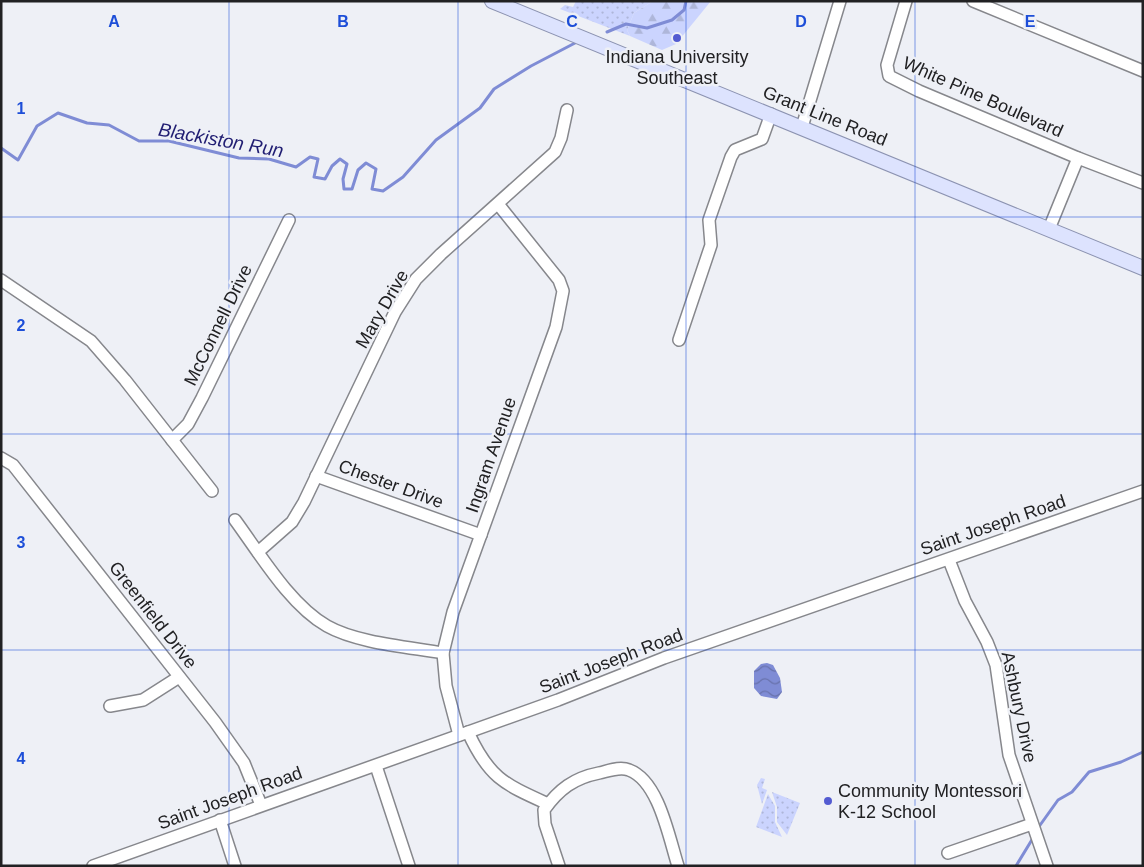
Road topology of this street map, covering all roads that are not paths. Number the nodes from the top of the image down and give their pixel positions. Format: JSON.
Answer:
{"nodes":[{"id":1,"x":492,"y":1,"type":"edge"},
{"id":2,"x":840,"y":1,"type":"edge"},
{"id":3,"x":906,"y":1,"type":"edge"},
{"id":4,"x":973,"y":1,"type":"edge"},
{"id":5,"x":1143,"y":71,"type":"edge"},
{"id":6,"x":567,"y":110,"type":"dead end"},
{"id":7,"x":771,"y":114,"type":"junction"},
{"id":8,"x":802,"y":127,"type":"junction"},
{"id":9,"x":1078,"y":158,"type":"junction"},
{"id":10,"x":1143,"y":183,"type":"edge"},
{"id":11,"x":498,"y":204,"type":"junction"},
{"id":12,"x":289,"y":220,"type":"dead end"},
{"id":13,"x":1049,"y":229,"type":"junction"},
{"id":14,"x":1143,"y":268,"type":"edge"},
{"id":15,"x":1,"y":280,"type":"edge"},
{"id":16,"x":679,"y":340,"type":"dead end"},
{"id":17,"x":172,"y":440,"type":"junction"},
{"id":18,"x":1,"y":458,"type":"edge"},
{"id":19,"x":316,"y":476,"type":"junction"},
{"id":20,"x":212,"y":491,"type":"dead end"},
{"id":21,"x":1143,"y":491,"type":"edge"},
{"id":22,"x":235,"y":520,"type":"dead end"},
{"id":23,"x":481,"y":534,"type":"junction"},
{"id":24,"x":258,"y":552,"type":"junction"},
{"id":25,"x":948,"y":560,"type":"junction"},
{"id":26,"x":443,"y":653,"type":"junction"},
{"id":27,"x":179,"y":677,"type":"junction"},
{"id":28,"x":110,"y":706,"type":"dead end"},
{"id":29,"x":464,"y":734,"type":"junction"},
{"id":30,"x":376,"y":766,"type":"junction"},
{"id":31,"x":261,"y":805,"type":"junction"},
{"id":32,"x":546,"y":807,"type":"junction"},
{"id":33,"x":220,"y":820,"type":"junction"},
{"id":34,"x":1032,"y":825,"type":"junction"},
{"id":35,"x":948,"y":854,"type":"dead end"},
{"id":36,"x":93,"y":866,"type":"edge"},
{"id":37,"x":235,"y":866,"type":"edge"},
{"id":38,"x":409,"y":866,"type":"edge"},
{"id":39,"x":559,"y":866,"type":"edge"},
{"id":40,"x":678,"y":866,"type":"edge"},
{"id":41,"x":1047,"y":866,"type":"edge"}],
"edges":[{"from":1,"to":7,"type":"main road","name":"Grant Line Road"},
{"from":2,"to":8,"type":"street"},
{"from":3,"to":9,"type":"street","name":"White Pine Boulevard"},
{"from":4,"to":5,"type":"street"},
{"from":6,"to":11,"type":"street","name":"Mary Drive"},
{"from":7,"to":8,"type":"main road","name":"Grant Line Road"},
{"from":7,"to":16,"type":"street"},
{"from":8,"to":13,"type":"main road","name":"Grant Line Road"},
{"from":9,"to":10,"type":"street","name":"White Pine Boulevard"},
{"from":9,"to":13,"type":"street","name":"White Pine Boulevard"},
{"from":11,"to":19,"type":"street","name":"Mary Drive"},
{"from":11,"to":23,"type":"street","name":"Ingram Avenue"},
{"from":12,"to":17,"type":"street","name":"McConnell Drive"},
{"from":13,"to":14,"type":"main road","name":"Grant Line Road"},
{"from":15,"to":17,"type":"street"},
{"from":17,"to":20,"type":"street"},
{"from":18,"to":27,"type":"street","name":"Greenfield Drive"},
{"from":19,"to":23,"type":"street","name":"Chester Drive"},
{"from":19,"to":24,"type":"street","name":"Mary Drive"},
{"from":21,"to":25,"type":"street","name":"Saint Joseph Road"},
{"from":22,"to":24,"type":"street"},
{"from":23,"to":26,"type":"street","name":"Ingram Avenue"},
{"from":24,"to":26,"type":"street"},
{"from":25,"to":29,"type":"street","name":"Saint Joseph Road"},
{"from":25,"to":34,"type":"street","name":"Ashbury Drive"},
{"from":26,"to":29,"type":"street","name":"Ingram Avenue"},
{"from":27,"to":28,"type":"street"},
{"from":27,"to":31,"type":"street","name":"Greenfield Drive"},
{"from":29,"to":30,"type":"street","name":"Saint Joseph Road"},
{"from":29,"to":32,"type":"street","name":"Ingram Avenue"},
{"from":30,"to":31,"type":"street","name":"Saint Joseph Road"},
{"from":30,"to":38,"type":"street"},
{"from":31,"to":33,"type":"street","name":"Saint Joseph Road"},
{"from":32,"to":39,"type":"street"},
{"from":32,"to":40,"type":"street"},
{"from":33,"to":36,"type":"street","name":"Saint Joseph Road"},
{"from":33,"to":37,"type":"street"},
{"from":34,"to":35,"type":"street"},
{"from":34,"to":41,"type":"street","name":"Ashbury Drive"}]}
